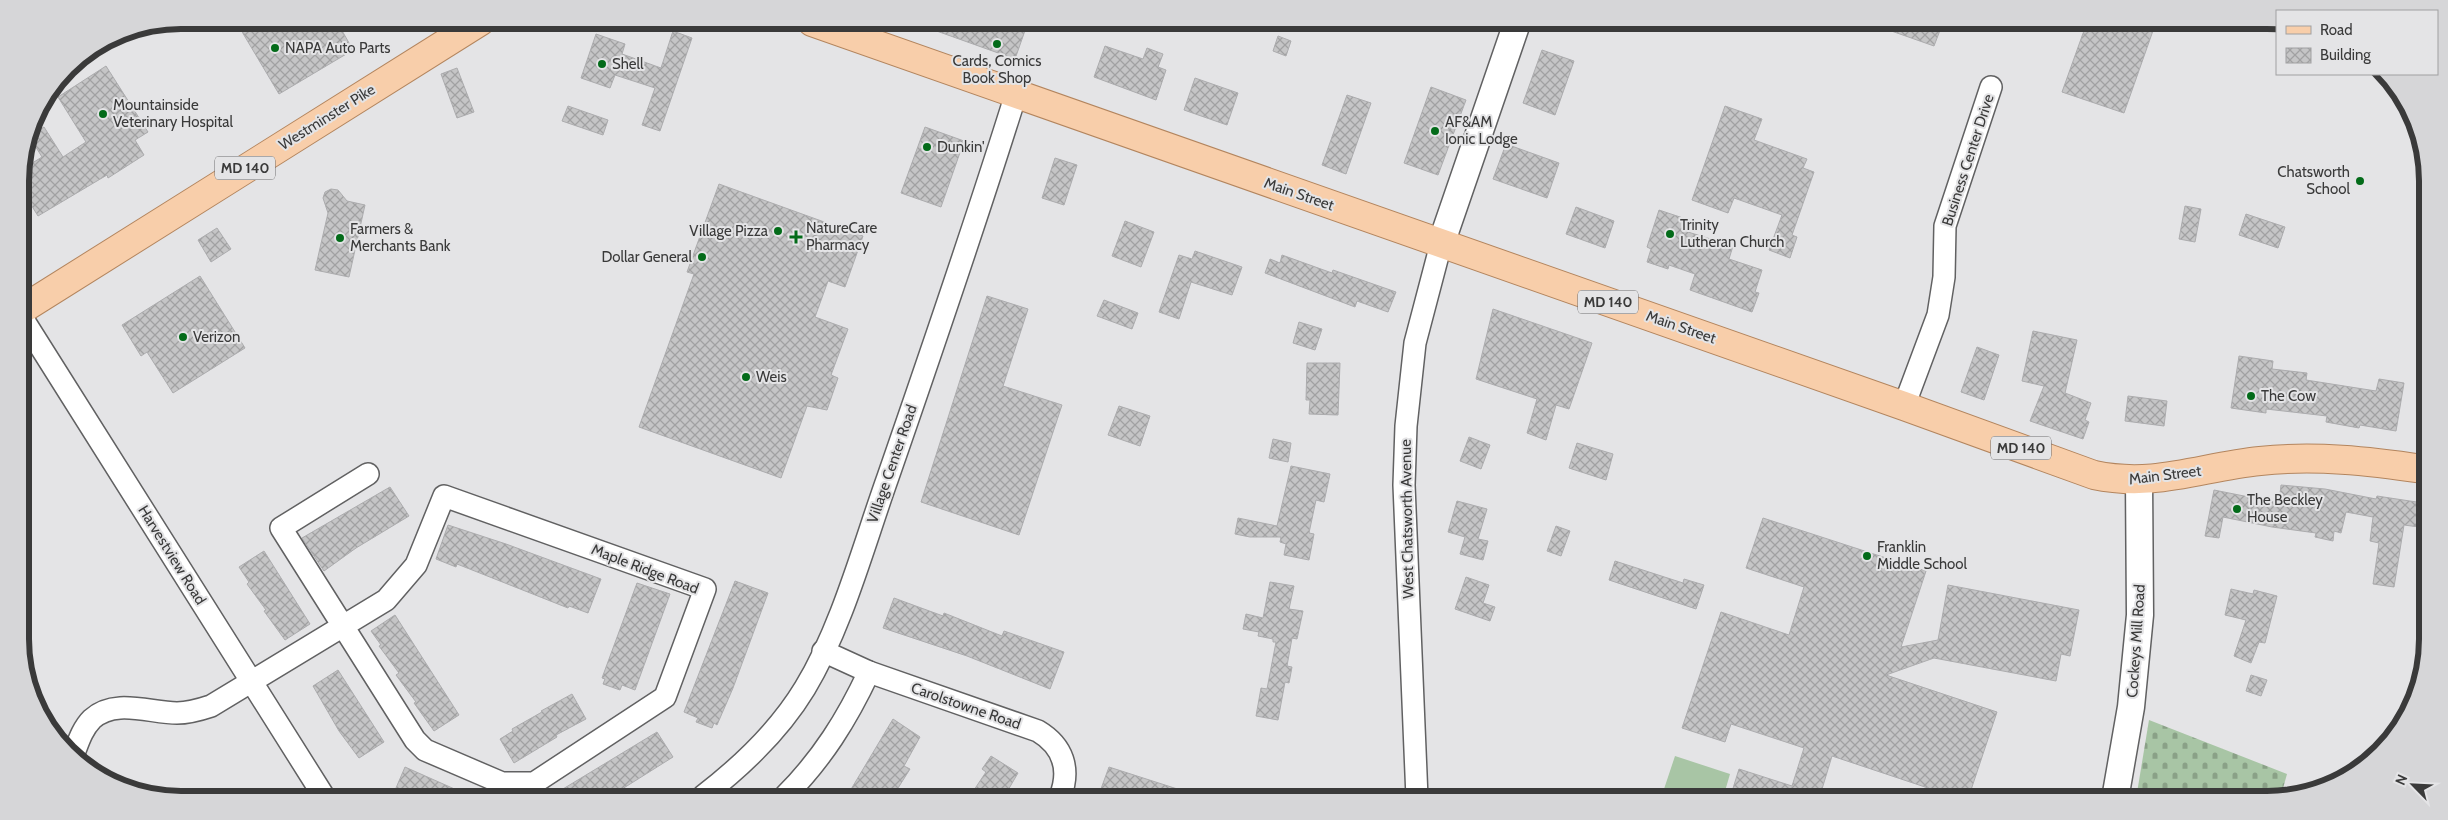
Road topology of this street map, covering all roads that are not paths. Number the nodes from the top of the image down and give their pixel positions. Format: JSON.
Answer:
{"nodes":[{"id":1,"x":468,"y":29,"type":"edge"},
{"id":2,"x":832,"y":29,"type":"edge"},
{"id":3,"x":1515,"y":29,"type":"edge"},
{"id":4,"x":1991,"y":87,"type":"dead end"},
{"id":5,"x":1016,"y":94,"type":"junction"},
{"id":6,"x":1441,"y":244,"type":"junction"},
{"id":7,"x":29,"y":305,"type":"edge"},
{"id":8,"x":29,"y":329,"type":"edge"},
{"id":9,"x":1904,"y":406,"type":"junction"},
{"id":10,"x":2419,"y":469,"type":"edge"},
{"id":11,"x":368,"y":474,"type":"dead end"},
{"id":12,"x":2139,"y":480,"type":"junction"},
{"id":13,"x":344,"y":627,"type":"junction"},
{"id":14,"x":823,"y":651,"type":"junction"},
{"id":15,"x":869,"y":672,"type":"junction"},
{"id":16,"x":251,"y":682,"type":"junction"},
{"id":17,"x":76,"y":749,"type":"edge"},
{"id":18,"x":320,"y":791,"type":"edge"},
{"id":19,"x":709,"y":791,"type":"edge"},
{"id":20,"x":790,"y":791,"type":"edge"},
{"id":21,"x":1061,"y":791,"type":"edge"},
{"id":22,"x":1417,"y":791,"type":"edge"},
{"id":23,"x":2116,"y":791,"type":"edge"}],
"edges":[{"from":1,"to":7,"type":"main road","name":"Westminster Pike","number":"MD 140"},
{"from":2,"to":5,"type":"main road","name":"Main Street","number":"MD 140"},
{"from":3,"to":6,"type":"street"},
{"from":4,"to":9,"type":"street","name":"Business Center Drive"},
{"from":5,"to":6,"type":"main road","name":"Main Street","number":"MD 140"},
{"from":5,"to":14,"type":"street","name":"Village Center Road"},
{"from":6,"to":9,"type":"main road","name":"Main Street","number":"MD 140"},
{"from":6,"to":22,"type":"street","name":"West Chatsworth Avenue"},
{"from":8,"to":16,"type":"street","name":"Harvestview Road"},
{"from":9,"to":12,"type":"main road","name":"Main Street","number":"MD 140"},
{"from":10,"to":12,"type":"main road","name":"Main Street","number":"MD 140"},
{"from":11,"to":13,"type":"street"},
{"from":12,"to":23,"type":"street","name":"Cockeys Mill Road"},
{"from":13,"to":13,"type":"street","name":"Maple Ridge Road"},
{"from":13,"to":16,"type":"street","name":"Maple Ridge Road"},
{"from":14,"to":15,"type":"street","name":"Carolstowne Road"},
{"from":14,"to":19,"type":"street","name":"Village Center Road"},
{"from":15,"to":20,"type":"street"},
{"from":15,"to":21,"type":"street","name":"Carolstowne Road"},
{"from":16,"to":17,"type":"street","name":"Maple Ridge Road"},
{"from":16,"to":18,"type":"street","name":"Harvestview Road"}]}
